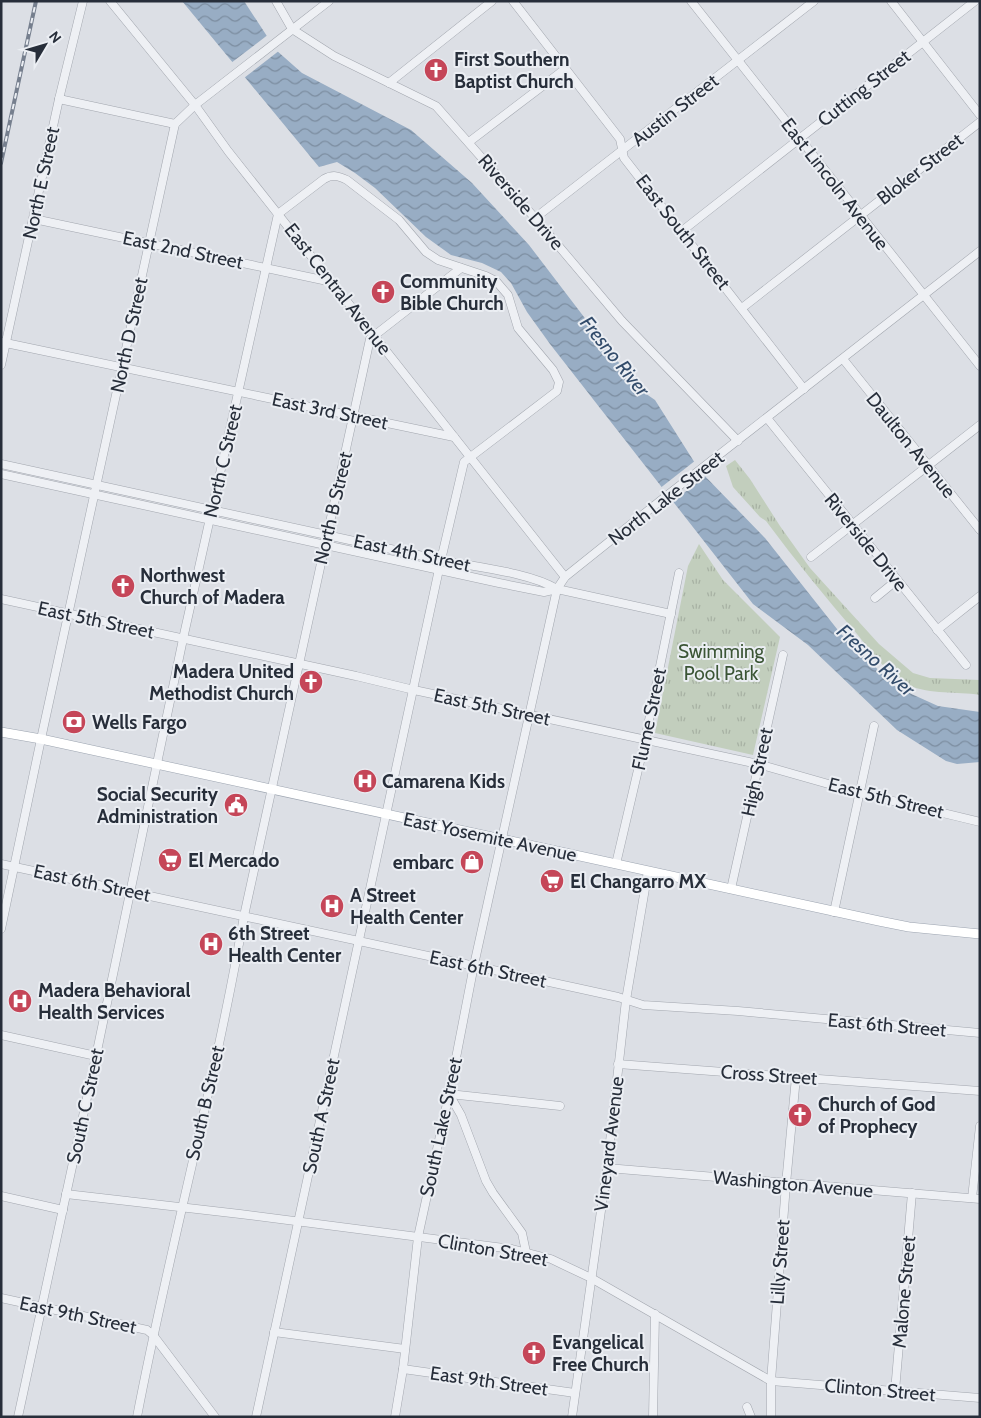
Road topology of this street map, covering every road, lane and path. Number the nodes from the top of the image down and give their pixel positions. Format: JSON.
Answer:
{"nodes":[{"id":1,"x":83,"y":1,"type":"edge"},
{"id":2,"x":110,"y":1,"type":"edge"},
{"id":3,"x":276,"y":1,"type":"edge"},
{"id":4,"x":329,"y":1,"type":"edge"},
{"id":5,"x":492,"y":1,"type":"edge"},
{"id":6,"x":513,"y":1,"type":"edge"},
{"id":7,"x":691,"y":1,"type":"edge"},
{"id":8,"x":814,"y":1,"type":"edge"},
{"id":9,"x":892,"y":1,"type":"edge"},
{"id":10,"x":975,"y":1,"type":"edge"},
{"id":11,"x":292,"y":29,"type":"junction"},
{"id":12,"x":923,"y":42,"type":"junction"},
{"id":13,"x":738,"y":61,"type":"junction"},
{"id":14,"x":565,"y":69,"type":"junction"},
{"id":15,"x":389,"y":83,"type":"junction"},
{"id":16,"x":59,"y":99,"type":"junction"},
{"id":17,"x":194,"y":105,"type":"junction"},
{"id":18,"x":980,"y":115,"type":"edge"},
{"id":19,"x":980,"y":122,"type":"edge"},
{"id":20,"x":175,"y":124,"type":"junction"},
{"id":21,"x":799,"y":138,"type":"junction"},
{"id":22,"x":469,"y":142,"type":"junction"},
{"id":23,"x":622,"y":151,"type":"junction"},
{"id":24,"x":278,"y":214,"type":"junction"},
{"id":25,"x":861,"y":216,"type":"junction"},
{"id":26,"x":536,"y":218,"type":"junction"},
{"id":27,"x":34,"y":219,"type":"junction"},
{"id":28,"x":682,"y":230,"type":"junction"},
{"id":29,"x":149,"y":243,"type":"junction"},
{"id":30,"x":980,"y":251,"type":"edge"},
{"id":31,"x":266,"y":268,"type":"junction"},
{"id":32,"x":461,"y":268,"type":"junction"},
{"id":33,"x":332,"y":282,"type":"junction"},
{"id":34,"x":924,"y":295,"type":"junction"},
{"id":35,"x":742,"y":308,"type":"junction"},
{"id":36,"x":374,"y":335,"type":"junction"},
{"id":37,"x":4,"y":342,"type":"edge"},
{"id":38,"x":843,"y":359,"type":"junction"},
{"id":39,"x":1,"y":365,"type":"edge"},
{"id":40,"x":980,"y":366,"type":"edge"},
{"id":41,"x":122,"y":367,"type":"junction"},
{"id":42,"x":804,"y":389,"type":"junction"},
{"id":43,"x":239,"y":392,"type":"junction"},
{"id":44,"x":354,"y":416,"type":"junction"},
{"id":45,"x":767,"y":418,"type":"junction"},
{"id":46,"x":980,"y":425,"type":"edge"},
{"id":47,"x":454,"y":437,"type":"junction"},
{"id":48,"x":738,"y":441,"type":"junction"},
{"id":49,"x":470,"y":458,"type":"junction"},
{"id":50,"x":1,"y":464,"type":"edge"},
{"id":51,"x":928,"y":465,"type":"junction"},
{"id":52,"x":1,"y":474,"type":"edge"},
{"id":53,"x":96,"y":486,"type":"junction"},
{"id":54,"x":94,"y":495,"type":"junction"},
{"id":55,"x":211,"y":510,"type":"junction"},
{"id":56,"x":209,"y":520,"type":"junction"},
{"id":57,"x":852,"y":525,"type":"junction"},
{"id":58,"x":980,"y":530,"type":"edge"},
{"id":59,"x":327,"y":535,"type":"junction"},
{"id":60,"x":325,"y":546,"type":"junction"},
{"id":61,"x":811,"y":557,"type":"dead end"},
{"id":62,"x":441,"y":560,"type":"junction"},
{"id":63,"x":439,"y":570,"type":"junction"},
{"id":64,"x":679,"y":573,"type":"dead end"},
{"id":65,"x":565,"y":578,"type":"junction"},
{"id":66,"x":897,"y":580,"type":"junction"},
{"id":67,"x":557,"y":589,"type":"junction"},
{"id":68,"x":980,"y":596,"type":"edge"},
{"id":69,"x":875,"y":598,"type":"dead end"},
{"id":70,"x":1,"y":599,"type":"edge"},
{"id":71,"x":68,"y":614,"type":"junction"},
{"id":72,"x":671,"y":614,"type":"junction"},
{"id":73,"x":937,"y":630,"type":"junction"},
{"id":74,"x":183,"y":639,"type":"junction"},
{"id":75,"x":783,"y":655,"type":"dead end"},
{"id":76,"x":298,"y":664,"type":"junction"},
{"id":77,"x":966,"y":665,"type":"dead end"},
{"id":78,"x":414,"y":690,"type":"junction"},
{"id":79,"x":528,"y":714,"type":"junction"},
{"id":80,"x":874,"y":726,"type":"dead end"},
{"id":81,"x":1,"y":732,"type":"edge"},
{"id":82,"x":41,"y":739,"type":"junction"},
{"id":83,"x":645,"y":740,"type":"junction"},
{"id":84,"x":758,"y":764,"type":"junction"},
{"id":85,"x":156,"y":765,"type":"junction"},
{"id":86,"x":272,"y":789,"type":"junction"},
{"id":87,"x":860,"y":793,"type":"junction"},
{"id":88,"x":386,"y":815,"type":"junction"},
{"id":89,"x":980,"y":822,"type":"edge"},
{"id":90,"x":501,"y":839,"type":"junction"},
{"id":91,"x":1,"y":864,"type":"edge"},
{"id":92,"x":616,"y":864,"type":"junction"},
{"id":93,"x":14,"y":866,"type":"junction"},
{"id":94,"x":648,"y":871,"type":"junction"},
{"id":95,"x":731,"y":889,"type":"junction"},
{"id":96,"x":130,"y":891,"type":"junction"},
{"id":97,"x":834,"y":912,"type":"junction"},
{"id":98,"x":244,"y":916,"type":"junction"},
{"id":99,"x":1,"y":929,"type":"edge"},
{"id":100,"x":980,"y":934,"type":"edge"},
{"id":101,"x":360,"y":941,"type":"junction"},
{"id":102,"x":474,"y":965,"type":"junction"},
{"id":103,"x":626,"y":1000,"type":"junction"},
{"id":104,"x":980,"y":1033,"type":"edge"},
{"id":105,"x":1,"y":1036,"type":"edge"},
{"id":106,"x":96,"y":1056,"type":"junction"},
{"id":107,"x":618,"y":1064,"type":"junction"},
{"id":108,"x":796,"y":1077,"type":"junction"},
{"id":109,"x":980,"y":1091,"type":"edge"},
{"id":110,"x":449,"y":1094,"type":"junction"},
{"id":111,"x":560,"y":1106,"type":"dead end"},
{"id":112,"x":980,"y":1126,"type":"edge"},
{"id":113,"x":607,"y":1168,"type":"junction"},
{"id":114,"x":786,"y":1184,"type":"junction"},
{"id":115,"x":912,"y":1193,"type":"junction"},
{"id":116,"x":66,"y":1194,"type":"junction"},
{"id":117,"x":1,"y":1196,"type":"edge"},
{"id":118,"x":976,"y":1198,"type":"edge"},
{"id":119,"x":182,"y":1207,"type":"junction"},
{"id":120,"x":63,"y":1210,"type":"junction"},
{"id":121,"x":298,"y":1221,"type":"junction"},
{"id":122,"x":418,"y":1237,"type":"junction"},
{"id":123,"x":526,"y":1252,"type":"junction"},
{"id":124,"x":591,"y":1278,"type":"junction"},
{"id":125,"x":1,"y":1298,"type":"edge"},
{"id":126,"x":42,"y":1307,"type":"junction"},
{"id":127,"x":655,"y":1314,"type":"junction"},
{"id":128,"x":274,"y":1332,"type":"junction"},
{"id":129,"x":153,"y":1335,"type":"junction"},
{"id":130,"x":405,"y":1350,"type":"junction"},
{"id":131,"x":403,"y":1369,"type":"junction"},
{"id":132,"x":770,"y":1380,"type":"junction"},
{"id":133,"x":895,"y":1391,"type":"junction"},
{"id":134,"x":575,"y":1393,"type":"junction"},
{"id":135,"x":980,"y":1398,"type":"edge"},
{"id":136,"x":747,"y":1407,"type":"dead end"},
{"id":137,"x":18,"y":1417,"type":"edge"},
{"id":138,"x":137,"y":1417,"type":"edge"},
{"id":139,"x":215,"y":1417,"type":"edge"},
{"id":140,"x":256,"y":1417,"type":"edge"},
{"id":141,"x":396,"y":1417,"type":"edge"},
{"id":142,"x":572,"y":1417,"type":"edge"},
{"id":143,"x":653,"y":1417,"type":"edge"},
{"id":144,"x":751,"y":1417,"type":"edge"},
{"id":145,"x":772,"y":1417,"type":"edge"}],
"edges":[{"from":1,"to":16,"type":"street","name":"North E Street"},
{"from":2,"to":17,"type":"street","name":"East Central Avenue"},
{"from":3,"to":11,"type":"street","name":"Riverside Drive"},
{"from":4,"to":11,"type":"street"},
{"from":5,"to":15,"type":"street"},
{"from":6,"to":14,"type":"street","name":"East South Street"},
{"from":7,"to":13,"type":"street","name":"East Lincoln Avenue"},
{"from":8,"to":13,"type":"street","name":"Austin Street"},
{"from":9,"to":12,"type":"street"},
{"from":10,"to":12,"type":"street","name":"Cutting Street"},
{"from":11,"to":15,"type":"street","name":"Riverside Drive"},
{"from":11,"to":17,"type":"street"},
{"from":12,"to":18,"type":"street"},
{"from":12,"to":21,"type":"street","name":"Cutting Street"},
{"from":13,"to":21,"type":"street","name":"East Lincoln Avenue"},
{"from":13,"to":23,"type":"street","name":"Austin Street"},
{"from":14,"to":22,"type":"street"},
{"from":14,"to":23,"type":"street","name":"East South Street"},
{"from":15,"to":22,"type":"street","name":"Riverside Drive"},
{"from":16,"to":20,"type":"street"},
{"from":16,"to":27,"type":"street","name":"North E Street"},
{"from":17,"to":20,"type":"street"},
{"from":17,"to":24,"type":"street","name":"East Central Avenue"},
{"from":19,"to":25,"type":"street","name":"Bloker Street"},
{"from":20,"to":29,"type":"street","name":"North D Street"},
{"from":21,"to":25,"type":"street","name":"East Lincoln Avenue"},
{"from":21,"to":28,"type":"street","name":"Cutting Street"},
{"from":22,"to":26,"type":"street","name":"Riverside Drive"},
{"from":23,"to":26,"type":"street","name":"Austin Street"},
{"from":23,"to":28,"type":"street","name":"East South Street"},
{"from":24,"to":31,"type":"street","name":"North C Street"},
{"from":24,"to":32,"type":"street"},
{"from":24,"to":33,"type":"street","name":"East Central Avenue"},
{"from":25,"to":34,"type":"street","name":"East Lincoln Avenue"},
{"from":25,"to":35,"type":"street","name":"Bloker Street"},
{"from":26,"to":48,"type":"street","name":"Riverside Drive"},
{"from":27,"to":29,"type":"street","name":"East 2nd Street"},
{"from":27,"to":37,"type":"street","name":"North E Street"},
{"from":28,"to":35,"type":"street","name":"East South Street"},
{"from":29,"to":31,"type":"street","name":"East 2nd Street"},
{"from":29,"to":41,"type":"street","name":"North D Street"},
{"from":30,"to":34,"type":"street","name":"North Lake Street"},
{"from":31,"to":33,"type":"street","name":"East 2nd Street"},
{"from":31,"to":43,"type":"street","name":"North C Street"},
{"from":32,"to":36,"type":"street"},
{"from":32,"to":49,"type":"street"},
{"from":33,"to":36,"type":"street","name":"East Central Avenue"},
{"from":34,"to":38,"type":"street","name":"North Lake Street"},
{"from":34,"to":40,"type":"street","name":"East Lincoln Avenue"},
{"from":35,"to":42,"type":"street","name":"East South Street"},
{"from":36,"to":44,"type":"street","name":"North B Street"},
{"from":36,"to":47,"type":"street","name":"East Central Avenue"},
{"from":37,"to":39,"type":"street","name":"North E Street"},
{"from":37,"to":41,"type":"street","name":"East 3rd Street"},
{"from":38,"to":42,"type":"street","name":"North Lake Street"},
{"from":38,"to":51,"type":"street","name":"Daulton Avenue"},
{"from":41,"to":43,"type":"street","name":"East 3rd Street"},
{"from":41,"to":53,"type":"street","name":"North D Street"},
{"from":42,"to":45,"type":"street","name":"North Lake Street"},
{"from":43,"to":44,"type":"street","name":"East 3rd Street"},
{"from":43,"to":55,"type":"street","name":"North C Street"},
{"from":44,"to":47,"type":"street","name":"East 3rd Street"},
{"from":44,"to":59,"type":"street","name":"North B Street"},
{"from":45,"to":48,"type":"street","name":"North Lake Street"},
{"from":45,"to":57,"type":"street","name":"Riverside Drive"},
{"from":46,"to":51,"type":"street"},
{"from":47,"to":49,"type":"street","name":"East Central Avenue"},
{"from":48,"to":65,"type":"street","name":"North Lake Street"},
{"from":49,"to":62,"type":"street","name":"South A Street"},
{"from":49,"to":65,"type":"street","name":"East Central Avenue"},
{"from":50,"to":53,"type":"street","name":"East 4th Street"},
{"from":51,"to":57,"type":"street"},
{"from":51,"to":58,"type":"street","name":"Daulton Avenue"},
{"from":52,"to":54,"type":"street","name":"East 4th Street"},
{"from":53,"to":54,"type":"street","name":"North D Street"},
{"from":53,"to":55,"type":"street","name":"East 4th Street"},
{"from":54,"to":56,"type":"street","name":"East 4th Street"},
{"from":54,"to":71,"type":"street","name":"North D Street"},
{"from":55,"to":56,"type":"street","name":"North C Street"},
{"from":55,"to":59,"type":"street","name":"East 4th Street"},
{"from":56,"to":60,"type":"street","name":"East 4th Street"},
{"from":56,"to":74,"type":"street","name":"North C Street"},
{"from":57,"to":61,"type":"street"},
{"from":57,"to":66,"type":"street","name":"Riverside Drive"},
{"from":59,"to":60,"type":"street","name":"North B Street"},
{"from":59,"to":62,"type":"street","name":"East 4th Street"},
{"from":60,"to":63,"type":"street","name":"East 4th Street"},
{"from":60,"to":76,"type":"street","name":"North B Street"},
{"from":62,"to":63,"type":"street","name":"South A Street"},
{"from":62,"to":67,"type":"street","name":"East 4th Street"},
{"from":63,"to":67,"type":"street","name":"East 4th Street"},
{"from":63,"to":78,"type":"street","name":"South A Street"},
{"from":64,"to":72,"type":"street","name":"Flume Street"},
{"from":65,"to":67,"type":"street","name":"North Lake Street"},
{"from":66,"to":69,"type":"street"},
{"from":66,"to":73,"type":"street","name":"Riverside Drive"},
{"from":67,"to":72,"type":"street","name":"East 4th Street"},
{"from":67,"to":79,"type":"street","name":"North Lake Street"},
{"from":68,"to":73,"type":"street"},
{"from":70,"to":71,"type":"street","name":"East 5th Street"},
{"from":71,"to":74,"type":"street","name":"East 5th Street"},
{"from":71,"to":82,"type":"street","name":"North D Street"},
{"from":72,"to":83,"type":"street","name":"Flume Street"},
{"from":73,"to":77,"type":"street","name":"Riverside Drive"},
{"from":74,"to":76,"type":"street","name":"East 5th Street"},
{"from":74,"to":85,"type":"street","name":"North C Street"},
{"from":75,"to":84,"type":"street","name":"High Street"},
{"from":76,"to":78,"type":"street","name":"East 5th Street"},
{"from":76,"to":86,"type":"street","name":"North B Street"},
{"from":78,"to":79,"type":"street","name":"East 5th Street"},
{"from":78,"to":88,"type":"street","name":"South A Street"},
{"from":79,"to":83,"type":"street","name":"East 5th Street"},
{"from":79,"to":90,"type":"street","name":"North Lake Street"},
{"from":80,"to":87,"type":"street"},
{"from":81,"to":82,"type":"main road","name":"East Yosemite Avenue"},
{"from":82,"to":85,"type":"main road","name":"East Yosemite Avenue"},
{"from":82,"to":93,"type":"street","name":"North D Street"},
{"from":83,"to":84,"type":"street","name":"East 5th Street"},
{"from":83,"to":92,"type":"street","name":"Flume Street"},
{"from":84,"to":87,"type":"street","name":"East 5th Street"},
{"from":84,"to":95,"type":"street","name":"High Street"},
{"from":85,"to":86,"type":"main road","name":"East Yosemite Avenue"},
{"from":85,"to":96,"type":"street","name":"South C Street"},
{"from":86,"to":88,"type":"main road","name":"East Yosemite Avenue"},
{"from":86,"to":98,"type":"street","name":"South B Street"},
{"from":87,"to":89,"type":"street","name":"East 5th Street"},
{"from":87,"to":97,"type":"street"},
{"from":88,"to":90,"type":"main road","name":"East Yosemite Avenue"},
{"from":88,"to":101,"type":"street","name":"South A Street"},
{"from":90,"to":92,"type":"main road","name":"East Yosemite Avenue"},
{"from":90,"to":102,"type":"street","name":"South Lake Street"},
{"from":91,"to":93,"type":"street","name":"East 6th Street"},
{"from":92,"to":94,"type":"main road","name":"East Yosemite Avenue"},
{"from":93,"to":96,"type":"street","name":"East 6th Street"},
{"from":93,"to":99,"type":"street","name":"North D Street"},
{"from":94,"to":95,"type":"main road","name":"East Yosemite Avenue"},
{"from":94,"to":103,"type":"street","name":"Vineyard Avenue"},
{"from":95,"to":97,"type":"main road","name":"East Yosemite Avenue"},
{"from":96,"to":98,"type":"street","name":"East 6th Street"},
{"from":96,"to":106,"type":"street","name":"South C Street"},
{"from":97,"to":100,"type":"main road","name":"East Yosemite Avenue"},
{"from":98,"to":101,"type":"street","name":"East 6th Street"},
{"from":98,"to":119,"type":"street","name":"South B Street"},
{"from":101,"to":102,"type":"street","name":"East 6th Street"},
{"from":101,"to":121,"type":"street","name":"South A Street"},
{"from":102,"to":103,"type":"street","name":"East 6th Street"},
{"from":102,"to":110,"type":"street","name":"South Lake Street"},
{"from":103,"to":104,"type":"street","name":"East 6th Street"},
{"from":103,"to":107,"type":"street","name":"Vineyard Avenue"},
{"from":105,"to":106,"type":"street"},
{"from":106,"to":116,"type":"street","name":"South C Street"},
{"from":107,"to":108,"type":"street","name":"Cross Street"},
{"from":107,"to":113,"type":"street","name":"Vineyard Avenue"},
{"from":108,"to":109,"type":"street","name":"Cross Street"},
{"from":108,"to":114,"type":"street","name":"Lilly Street"},
{"from":110,"to":111,"type":"street"},
{"from":110,"to":122,"type":"street","name":"South Lake Street"},
{"from":110,"to":123,"type":"street"},
{"from":112,"to":118,"type":"street"},
{"from":113,"to":114,"type":"street","name":"Washington Avenue"},
{"from":113,"to":124,"type":"street","name":"Vineyard Avenue"},
{"from":114,"to":115,"type":"street","name":"Washington Avenue"},
{"from":114,"to":132,"type":"street","name":"Lilly Street"},
{"from":115,"to":118,"type":"street","name":"Washington Avenue"},
{"from":115,"to":133,"type":"street","name":"Malone Street"},
{"from":116,"to":119,"type":"street","name":"Clinton Street"},
{"from":116,"to":120,"type":"street","name":"South C Street"},
{"from":117,"to":120,"type":"street"},
{"from":119,"to":121,"type":"street","name":"Clinton Street"},
{"from":119,"to":129,"type":"street","name":"South B Street"},
{"from":120,"to":126,"type":"street","name":"South C Street"},
{"from":121,"to":122,"type":"street","name":"Clinton Street"},
{"from":121,"to":128,"type":"street","name":"South A Street"},
{"from":122,"to":123,"type":"street","name":"Clinton Street"},
{"from":122,"to":130,"type":"street","name":"South Lake Street"},
{"from":123,"to":124,"type":"street","name":"Clinton Street"},
{"from":124,"to":127,"type":"street","name":"Clinton Street"},
{"from":124,"to":134,"type":"street","name":"Vineyard Avenue"},
{"from":125,"to":126,"type":"street","name":"East 9th Street"},
{"from":126,"to":129,"type":"street","name":"East 9th Street"},
{"from":126,"to":137,"type":"street","name":"South C Street"},
{"from":127,"to":132,"type":"street","name":"Clinton Street"},
{"from":127,"to":143,"type":"street"},
{"from":128,"to":130,"type":"street"},
{"from":128,"to":140,"type":"street","name":"South A Street"},
{"from":129,"to":138,"type":"street","name":"South B Street"},
{"from":129,"to":139,"type":"street"},
{"from":130,"to":131,"type":"street","name":"South Lake Street"},
{"from":131,"to":134,"type":"street","name":"East 9th Street"},
{"from":131,"to":141,"type":"street","name":"South Lake Street"},
{"from":132,"to":133,"type":"street","name":"Clinton Street"},
{"from":132,"to":145,"type":"street","name":"Lilly Street"},
{"from":133,"to":135,"type":"street","name":"Clinton Street"},
{"from":134,"to":142,"type":"street","name":"Vineyard Avenue"},
{"from":136,"to":144,"type":"street"}]}
